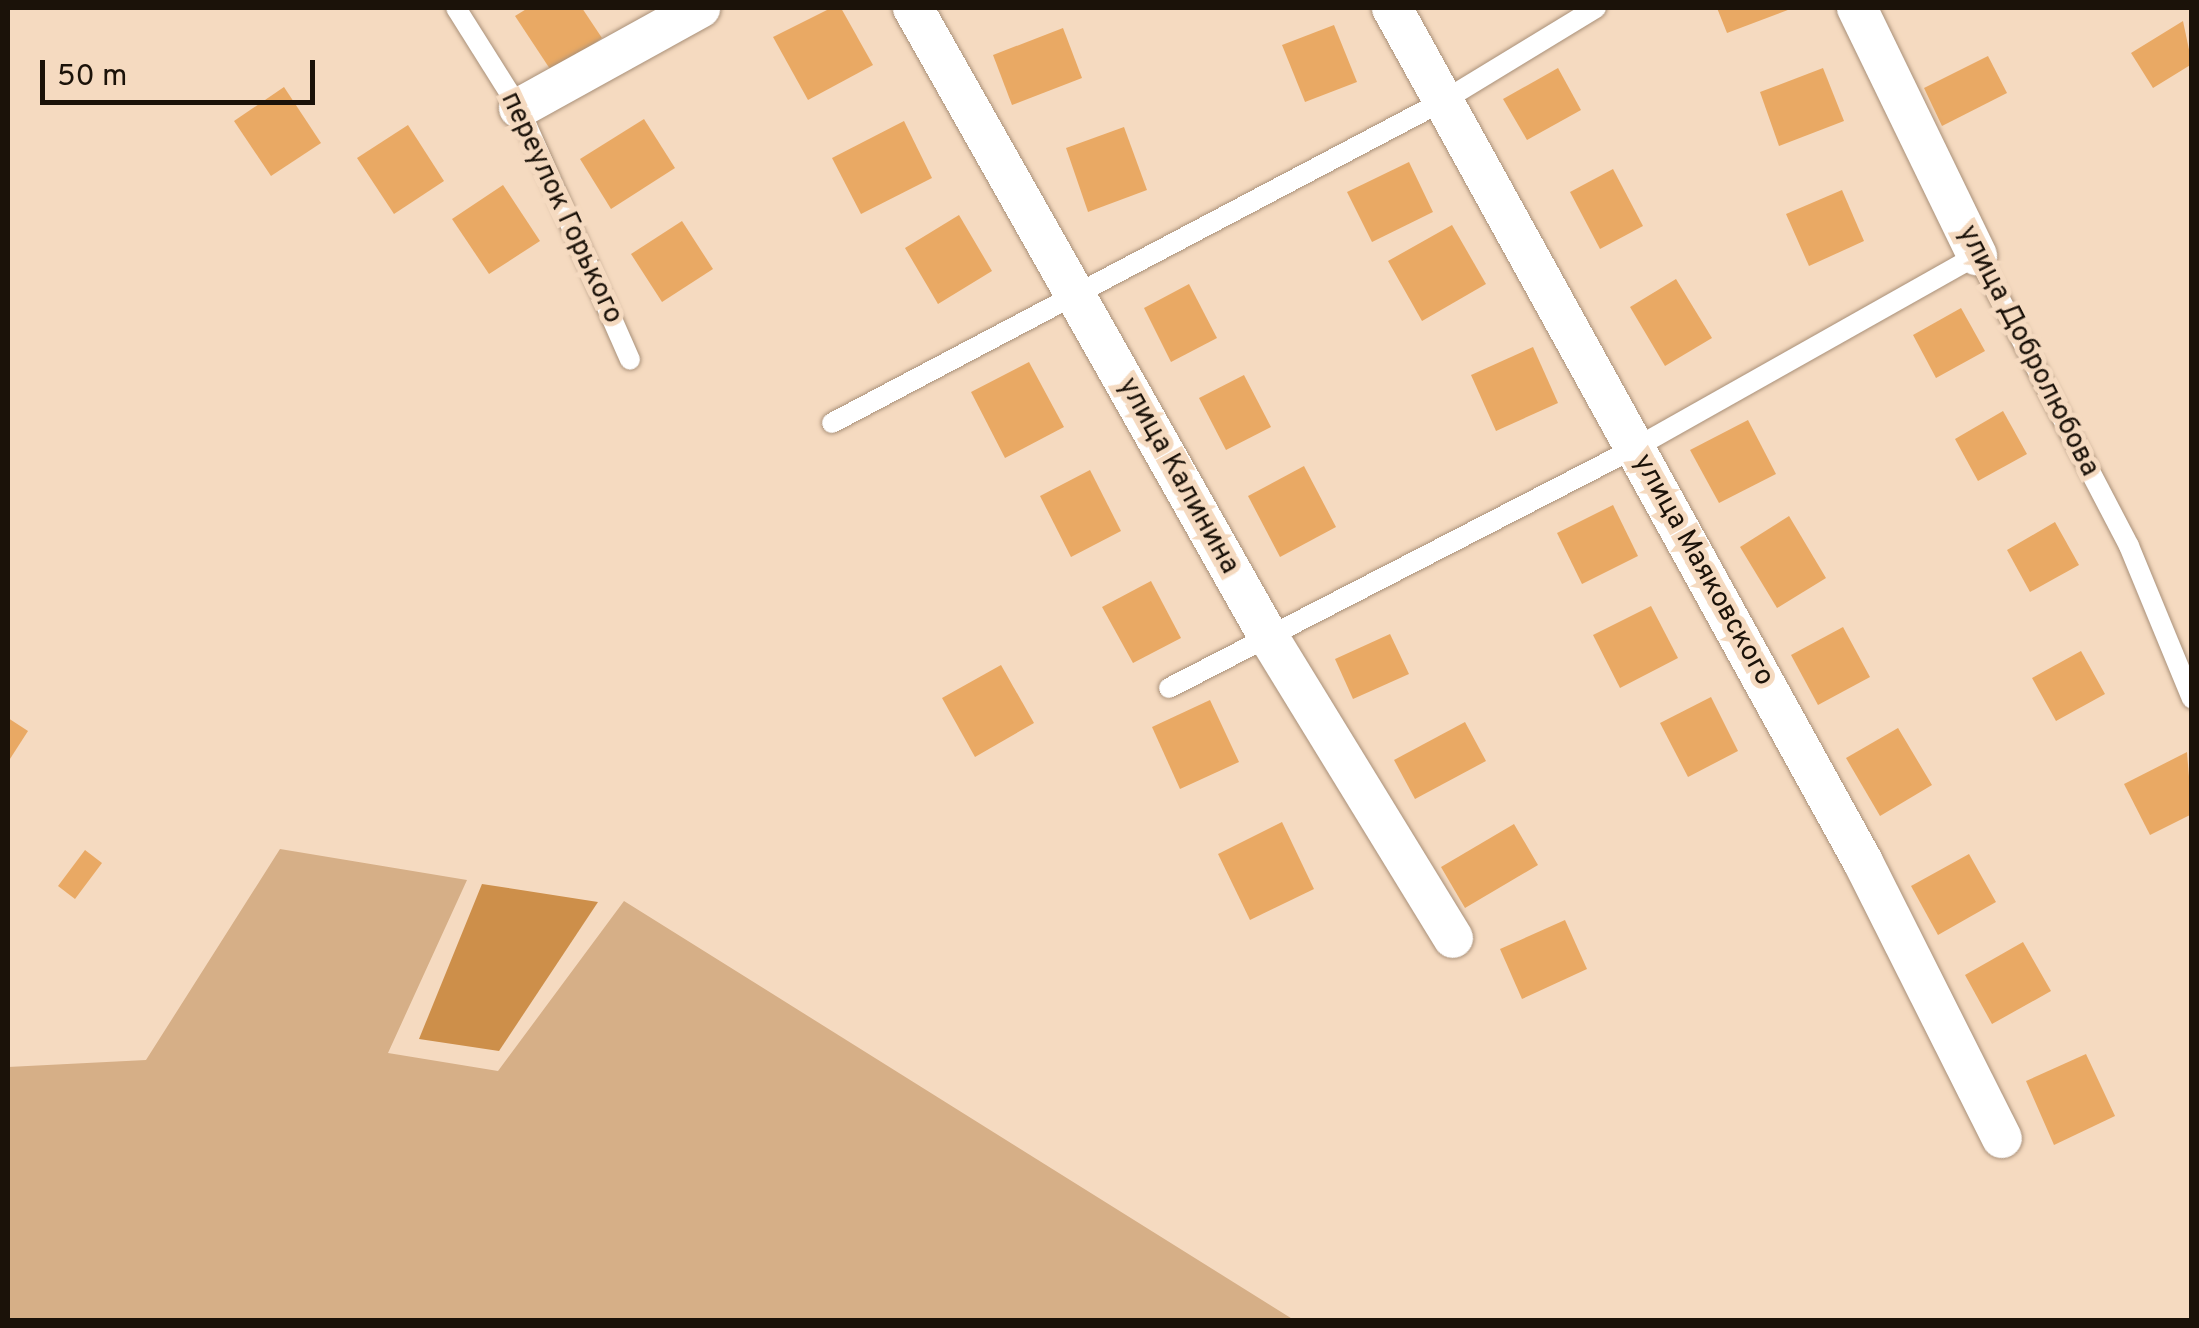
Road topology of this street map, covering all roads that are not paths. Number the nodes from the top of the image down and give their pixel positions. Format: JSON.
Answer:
{"nodes":[{"id":1,"x":456,"y":8,"type":"edge"},
{"id":2,"x":700,"y":8,"type":"edge"},
{"id":3,"x":913,"y":8,"type":"edge"},
{"id":4,"x":1392,"y":8,"type":"edge"},
{"id":5,"x":1596,"y":8,"type":"edge"},
{"id":6,"x":1857,"y":8,"type":"edge"},
{"id":7,"x":1443,"y":101,"type":"junction"},
{"id":8,"x":519,"y":108,"type":"junction"},
{"id":9,"x":1977,"y":255,"type":"junction"},
{"id":10,"x":1073,"y":291,"type":"junction"},
{"id":11,"x":630,"y":360,"type":"dead end"},
{"id":12,"x":832,"y":423,"type":"dead end"},
{"id":13,"x":1635,"y":448,"type":"junction"},
{"id":14,"x":1268,"y":636,"type":"junction"},
{"id":15,"x":1169,"y":688,"type":"dead end"},
{"id":16,"x":2192,"y":699,"type":"edge"},
{"id":17,"x":1453,"y":938,"type":"dead end"},
{"id":18,"x":2002,"y":1138,"type":"dead end"}],
"edges":[{"from":1,"to":8,"type":"lane","name":"переулок Горького"},
{"from":2,"to":8,"type":"street"},
{"from":3,"to":10,"type":"street","name":"улица Калинина"},
{"from":4,"to":7,"type":"street","name":"улица Маяковского"},
{"from":5,"to":7,"type":"lane"},
{"from":6,"to":9,"type":"street","name":"улица Добролюбова"},
{"from":7,"to":10,"type":"lane"},
{"from":7,"to":13,"type":"street","name":"улица Маяковского"},
{"from":8,"to":11,"type":"lane","name":"переулок Горького"},
{"from":9,"to":13,"type":"lane"},
{"from":9,"to":16,"type":"lane","name":"улица Добролюбова"},
{"from":10,"to":12,"type":"lane"},
{"from":10,"to":14,"type":"street","name":"улица Калинина"},
{"from":13,"to":14,"type":"lane"},
{"from":13,"to":18,"type":"street","name":"улица Маяковского"},
{"from":14,"to":15,"type":"lane"},
{"from":14,"to":17,"type":"street","name":"улица Калинина"}]}
